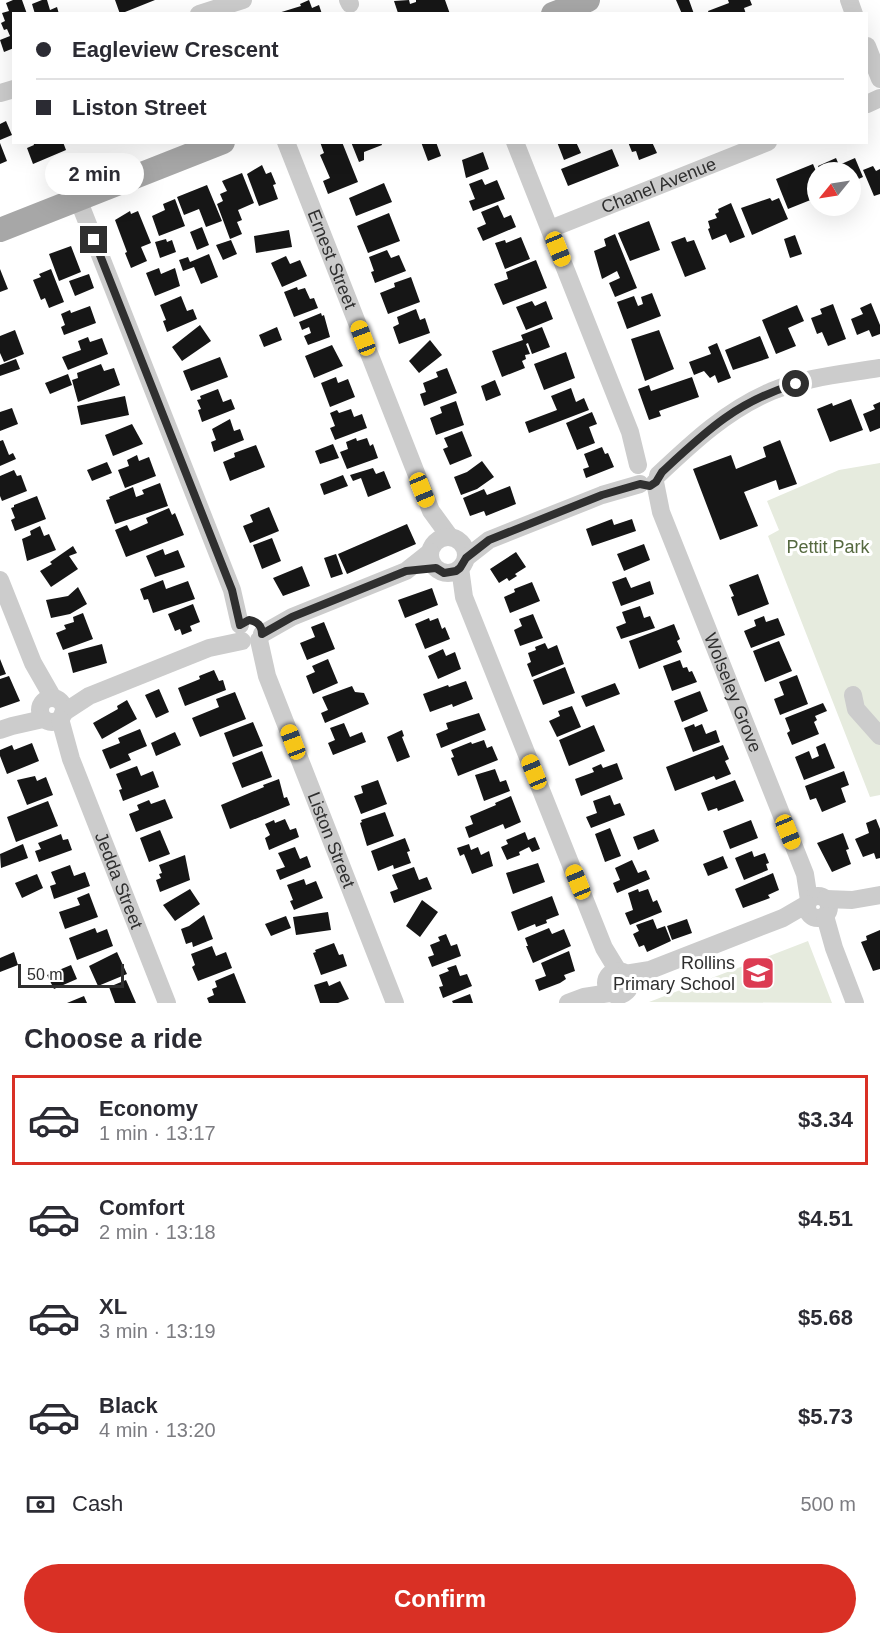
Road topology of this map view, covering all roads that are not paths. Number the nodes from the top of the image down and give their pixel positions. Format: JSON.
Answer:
{"nodes":[{"id":1,"x":243,"y":0,"type":"edge"},
{"id":2,"x":588,"y":0,"type":"edge"},
{"id":3,"x":555,"y":8,"type":"edge"},
{"id":4,"x":205,"y":12,"type":"edge"},
{"id":5,"x":868,"y":49,"type":"edge"},
{"id":6,"x":880,"y":79,"type":"edge"},
{"id":7,"x":218,"y":144,"type":"edge"},
{"id":8,"x":287,"y":144,"type":"edge"},
{"id":9,"x":516,"y":144,"type":"edge"},
{"id":10,"x":763,"y":144,"type":"edge"},
{"id":11,"x":78,"y":199,"type":"junction"},
{"id":12,"x":550,"y":229,"type":"junction"},
{"id":13,"x":0,"y":230,"type":"edge"},
{"id":14,"x":880,"y":368,"type":"edge"},
{"id":15,"x":646,"y":474,"type":"junction"},
{"id":16,"x":448,"y":555,"type":"junction"},
{"id":17,"x":0,"y":580,"type":"edge"},
{"id":18,"x":250,"y":632,"type":"junction"},
{"id":19,"x":853,"y":695,"type":"dead end"},
{"id":20,"x":51,"y":710,"type":"junction"},
{"id":21,"x":6,"y":728,"type":"edge"},
{"id":22,"x":880,"y":736,"type":"edge"},
{"id":23,"x":880,"y":895,"type":"edge"},
{"id":24,"x":818,"y":907,"type":"junction"},
{"id":25,"x":619,"y":987,"type":"edge"},
{"id":26,"x":576,"y":1000,"type":"edge"},
{"id":27,"x":167,"y":1003,"type":"edge"},
{"id":28,"x":395,"y":1003,"type":"edge"},
{"id":29,"x":855,"y":1003,"type":"edge"}],
"edges":[{"from":1,"to":4,"type":"street"},
{"from":2,"to":3,"type":"main road"},
{"from":5,"to":6,"type":"street"},
{"from":7,"to":11,"type":"main road"},
{"from":8,"to":16,"type":"street","name":"Ernest Street"},
{"from":9,"to":12,"type":"street","name":"Wolseley Grove"},
{"from":10,"to":12,"type":"street","name":"Chanel Avenue"},
{"from":11,"to":13,"type":"main road"},
{"from":11,"to":18,"type":"street","name":"Liston Street"},
{"from":12,"to":15,"type":"street","name":"Wolseley Grove"},
{"from":14,"to":15,"type":"street"},
{"from":15,"to":16,"type":"street"},
{"from":15,"to":24,"type":"street","name":"Wolseley Grove"},
{"from":16,"to":18,"type":"street"},
{"from":16,"to":25,"type":"street","name":"Ernest Street"},
{"from":17,"to":20,"type":"street","name":"Jedda Street"},
{"from":18,"to":20,"type":"street"},
{"from":18,"to":28,"type":"street","name":"Liston Street"},
{"from":19,"to":22,"type":"street"},
{"from":20,"to":21,"type":"street"},
{"from":20,"to":27,"type":"street","name":"Jedda Street"},
{"from":23,"to":24,"type":"street"},
{"from":24,"to":25,"type":"street"},
{"from":24,"to":29,"type":"street","name":"Wolseley Grove"},
{"from":25,"to":26,"type":"street"}]}
